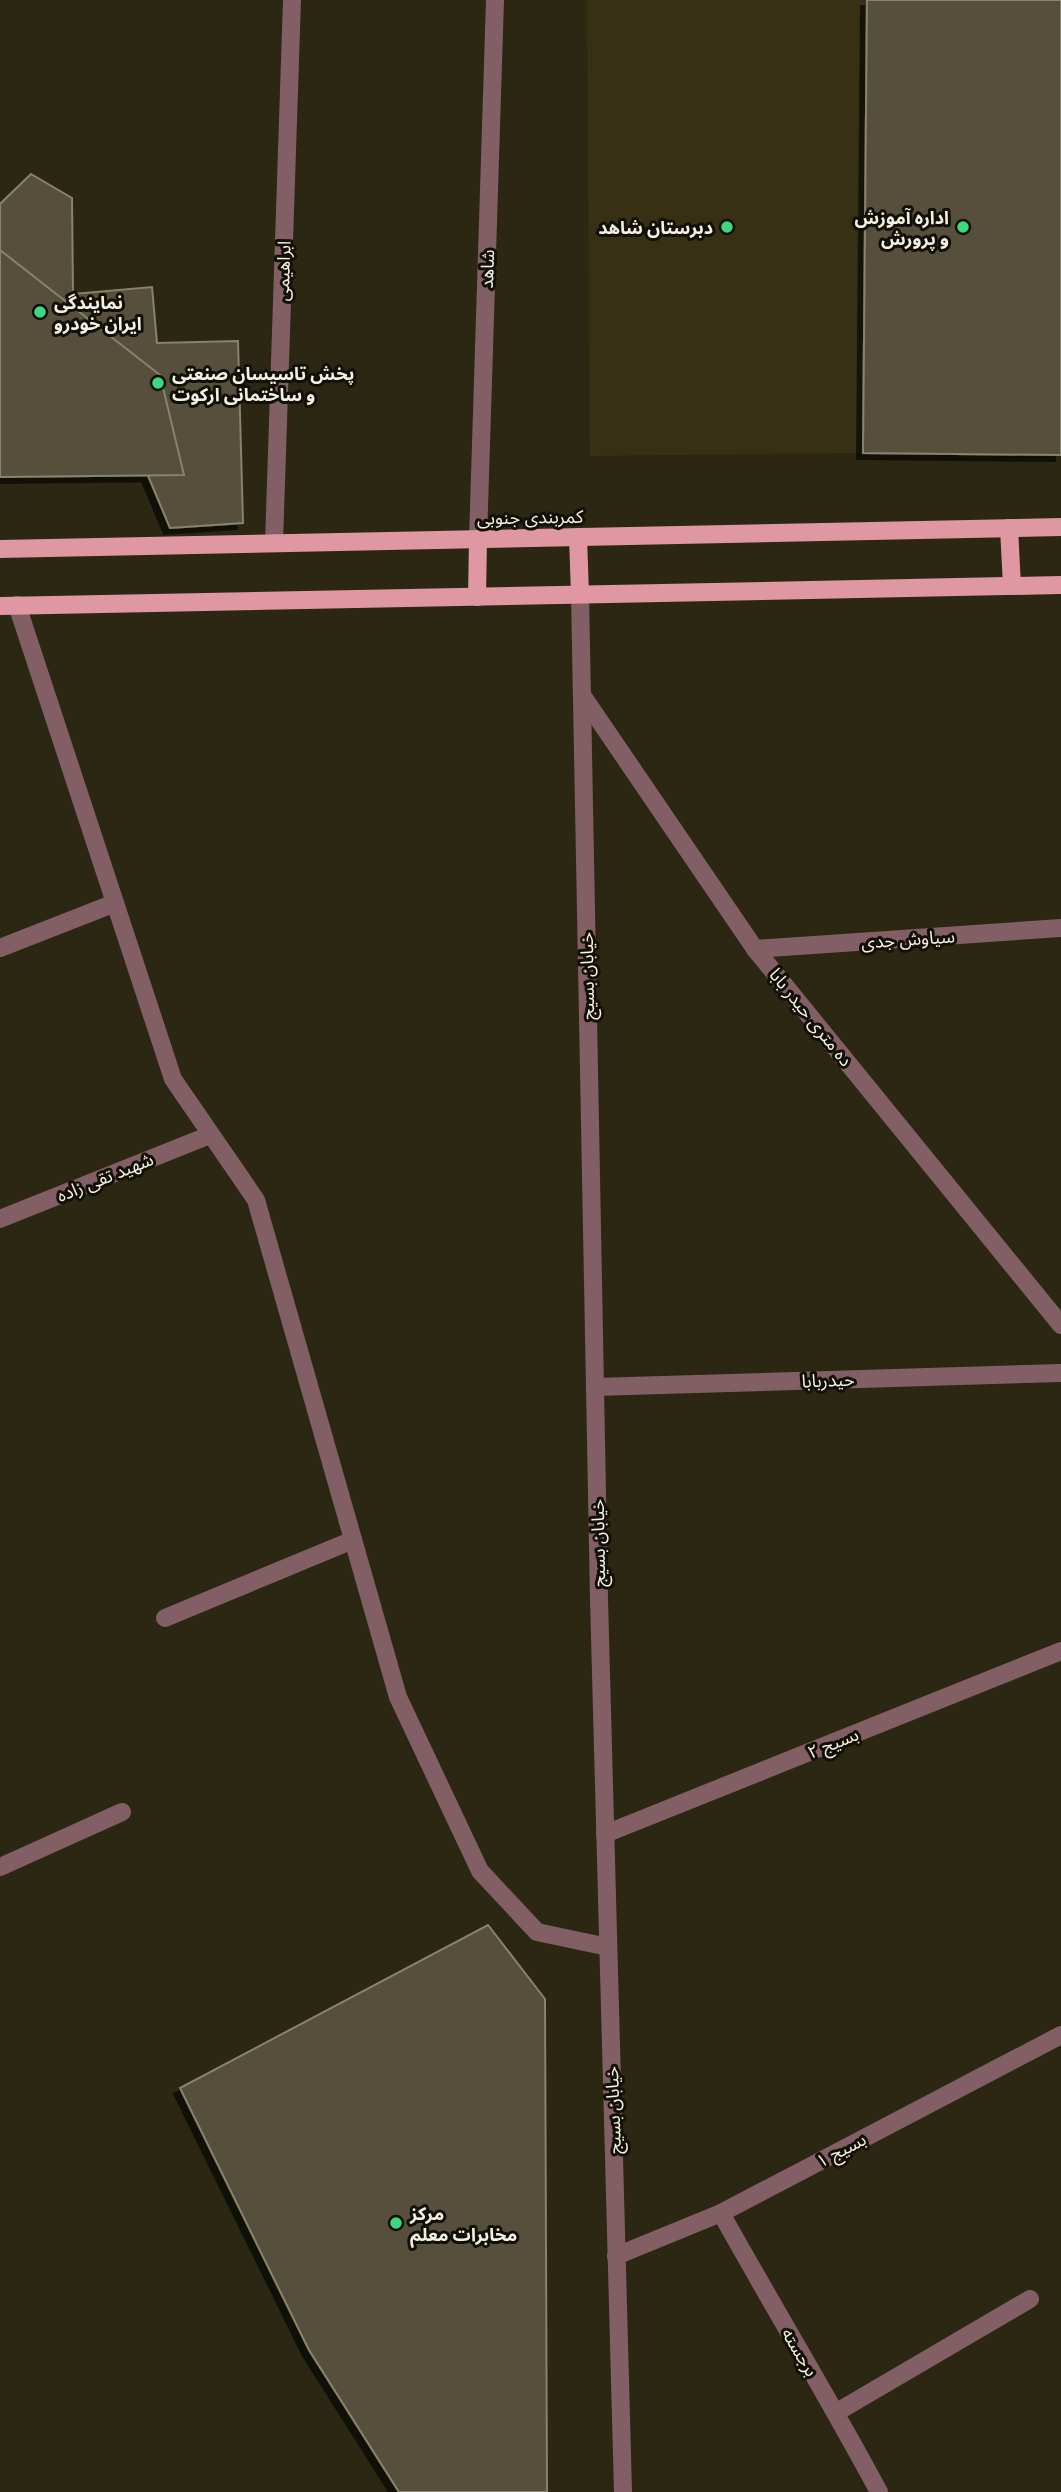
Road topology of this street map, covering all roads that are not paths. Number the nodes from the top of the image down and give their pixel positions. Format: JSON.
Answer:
{"nodes":[{"id":1,"x":292,"y":0,"type":"edge"},
{"id":2,"x":495,"y":0,"type":"edge"},
{"id":3,"x":1061,"y":527,"type":"edge"},
{"id":4,"x":1009,"y":528,"type":"junction"},
{"id":5,"x":578,"y":537,"type":"junction"},
{"id":6,"x":478,"y":539,"type":"junction"},
{"id":7,"x":274,"y":543,"type":"junction"},
{"id":8,"x":0,"y":549,"type":"edge"},
{"id":9,"x":1061,"y":585,"type":"edge"},
{"id":10,"x":1012,"y":586,"type":"junction"},
{"id":11,"x":580,"y":594,"type":"junction"},
{"id":12,"x":477,"y":597,"type":"junction"},
{"id":13,"x":8,"y":606,"type":"edge"},
{"id":14,"x":582,"y":695,"type":"junction"},
{"id":15,"x":115,"y":903,"type":"junction"},
{"id":16,"x":1061,"y":928,"type":"edge"},
{"id":17,"x":0,"y":948,"type":"edge"},
{"id":18,"x":755,"y":949,"type":"junction"},
{"id":19,"x":210,"y":1135,"type":"junction"},
{"id":20,"x":0,"y":1219,"type":"edge"},
{"id":21,"x":1061,"y":1325,"type":"edge"},
{"id":22,"x":1061,"y":1373,"type":"edge"},
{"id":23,"x":595,"y":1387,"type":"junction"},
{"id":24,"x":353,"y":1540,"type":"junction"},
{"id":25,"x":165,"y":1618,"type":"dead end"},
{"id":26,"x":1061,"y":1651,"type":"edge"},
{"id":27,"x":122,"y":1812,"type":"dead end"},
{"id":28,"x":605,"y":1835,"type":"junction"},
{"id":29,"x":0,"y":1867,"type":"edge"},
{"id":30,"x":608,"y":1947,"type":"junction"},
{"id":31,"x":1061,"y":2035,"type":"edge"},
{"id":32,"x":721,"y":2213,"type":"junction"},
{"id":33,"x":616,"y":2256,"type":"junction"},
{"id":34,"x":1030,"y":2299,"type":"dead end"},
{"id":35,"x":836,"y":2412,"type":"junction"},
{"id":36,"x":623,"y":2492,"type":"edge"},
{"id":37,"x":879,"y":2492,"type":"edge"}],
"edges":[{"from":1,"to":7,"type":"street","name":"ابراهیمی"},
{"from":2,"to":6,"type":"street","name":"شاهد"},
{"from":3,"to":4,"type":"main road","name":"کمربندی جنوبی"},
{"from":4,"to":5,"type":"main road","name":"کمربندی جنوبی"},
{"from":4,"to":10,"type":"main road"},
{"from":5,"to":6,"type":"main road","name":"کمربندی جنوبی"},
{"from":5,"to":11,"type":"main road"},
{"from":6,"to":7,"type":"main road","name":"کمربندی جنوبی"},
{"from":6,"to":12,"type":"main road"},
{"from":7,"to":8,"type":"main road","name":"کمربندی جنوبی"},
{"from":9,"to":10,"type":"main road"},
{"from":10,"to":11,"type":"main road"},
{"from":11,"to":12,"type":"main road"},
{"from":11,"to":14,"type":"street","name":"خیابان بسیج"},
{"from":12,"to":13,"type":"main road"},
{"from":13,"to":15,"type":"street"},
{"from":14,"to":18,"type":"street","name":"ده متری حیدر بابا"},
{"from":14,"to":23,"type":"street","name":"خیابان بسیج"},
{"from":15,"to":17,"type":"street"},
{"from":15,"to":19,"type":"street"},
{"from":16,"to":18,"type":"street","name":"سیاوش جدی"},
{"from":18,"to":21,"type":"street","name":"ده متری حیدر بابا"},
{"from":19,"to":20,"type":"street","name":"شهید تقی زاده"},
{"from":19,"to":24,"type":"street"},
{"from":22,"to":23,"type":"street","name":"حیدربابا"},
{"from":23,"to":28,"type":"street","name":"خیابان بسیج"},
{"from":24,"to":25,"type":"street"},
{"from":24,"to":30,"type":"street"},
{"from":26,"to":28,"type":"street","name":"بسیج ۲"},
{"from":27,"to":29,"type":"street"},
{"from":28,"to":30,"type":"street","name":"خیابان بسیج"},
{"from":30,"to":33,"type":"street","name":"خیابان بسیج"},
{"from":31,"to":32,"type":"street","name":"بسیج ۱"},
{"from":32,"to":33,"type":"street","name":"بسیج ۱"},
{"from":32,"to":35,"type":"street","name":"برجسته"},
{"from":33,"to":36,"type":"street","name":"خیابان بسیج"},
{"from":34,"to":35,"type":"street"},
{"from":35,"to":37,"type":"street","name":"برجسته"}]}
